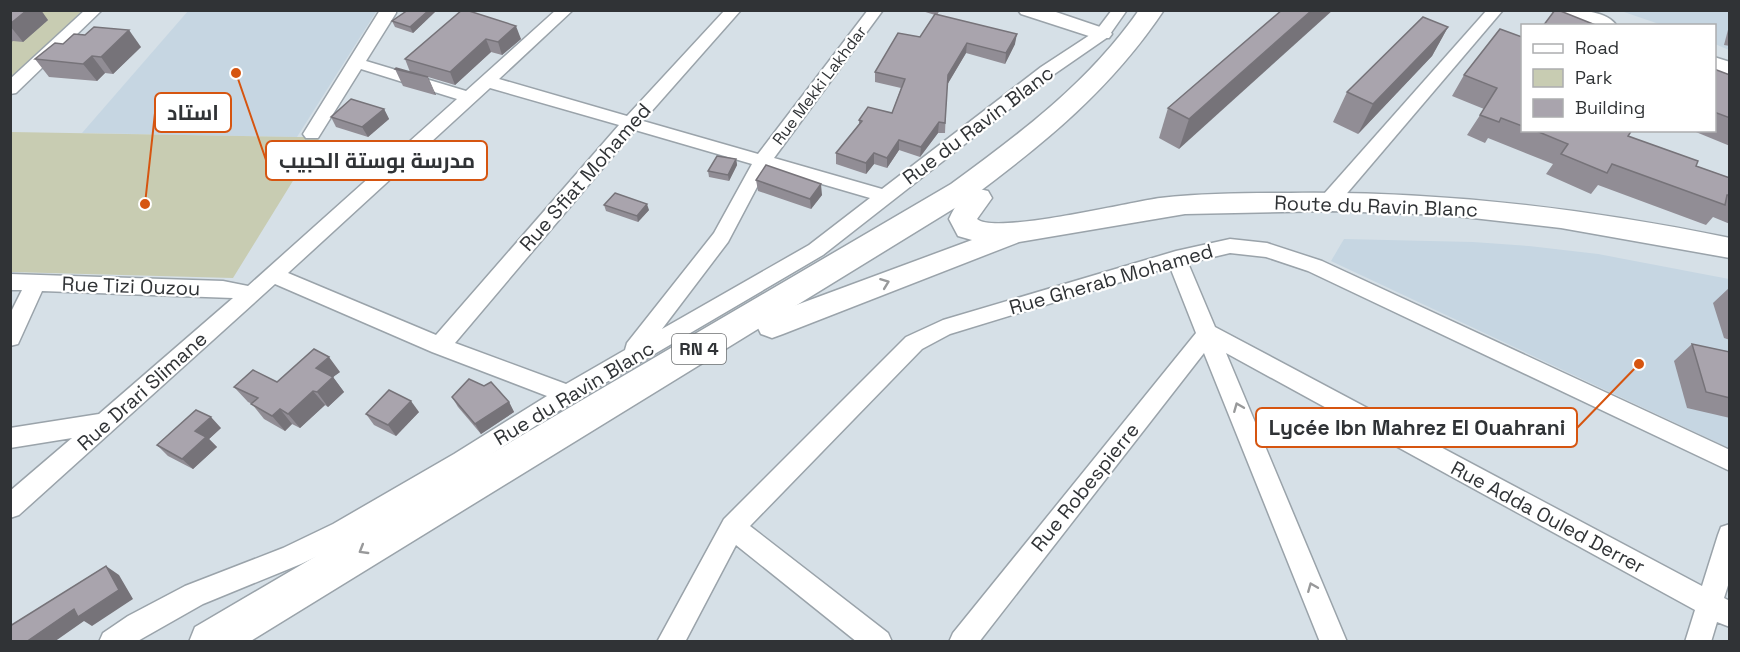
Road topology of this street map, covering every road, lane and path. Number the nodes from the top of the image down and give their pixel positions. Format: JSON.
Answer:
{"nodes":[{"id":1,"x":95,"y":10,"type":"edge"},
{"id":2,"x":566,"y":10,"type":"edge"},
{"id":3,"x":734,"y":10,"type":"edge"},
{"id":4,"x":876,"y":10,"type":"edge"},
{"id":5,"x":1120,"y":10,"type":"edge"},
{"id":6,"x":1152,"y":10,"type":"edge"},
{"id":7,"x":1172,"y":10,"type":"edge"},
{"id":8,"x":1496,"y":10,"type":"edge"},
{"id":9,"x":1564,"y":10,"type":"edge"},
{"id":10,"x":388,"y":11,"type":"edge"},
{"id":11,"x":1037,"y":12,"type":"edge"},
{"id":12,"x":1600,"y":24,"type":"edge"},
{"id":13,"x":1102,"y":34,"type":"junction"},
{"id":14,"x":357,"y":63,"type":"junction"},
{"id":15,"x":486,"y":81,"type":"junction"},
{"id":16,"x":10,"y":89,"type":"edge"},
{"id":17,"x":468,"y":97,"type":"junction"},
{"id":18,"x":630,"y":124,"type":"junction"},
{"id":19,"x":312,"y":134,"type":"dead end"},
{"id":20,"x":763,"y":160,"type":"junction"},
{"id":21,"x":884,"y":196,"type":"junction"},
{"id":22,"x":979,"y":198,"type":"junction"},
{"id":23,"x":1330,"y":200,"type":"junction"},
{"id":24,"x":1022,"y":232,"type":"junction"},
{"id":25,"x":1730,"y":248,"type":"edge"},
{"id":26,"x":1176,"y":258,"type":"junction"},
{"id":27,"x":273,"y":275,"type":"junction"},
{"id":28,"x":10,"y":282,"type":"edge"},
{"id":29,"x":35,"y":283,"type":"junction"},
{"id":30,"x":250,"y":294,"type":"junction"},
{"id":31,"x":772,"y":326,"type":"junction"},
{"id":32,"x":1208,"y":333,"type":"junction"},
{"id":33,"x":10,"y":338,"type":"edge"},
{"id":34,"x":440,"y":346,"type":"junction"},
{"id":35,"x":627,"y":359,"type":"junction"},
{"id":36,"x":568,"y":394,"type":"junction"},
{"id":37,"x":105,"y":423,"type":"junction"},
{"id":38,"x":10,"y":438,"type":"edge"},
{"id":39,"x":1730,"y":461,"type":"edge"},
{"id":40,"x":10,"y":507,"type":"edge"},
{"id":41,"x":733,"y":527,"type":"junction"},
{"id":42,"x":1730,"y":535,"type":"edge"},
{"id":43,"x":1719,"y":609,"type":"edge"},
{"id":44,"x":112,"y":642,"type":"edge"},
{"id":45,"x":210,"y":642,"type":"edge"},
{"id":46,"x":254,"y":642,"type":"edge"},
{"id":47,"x":670,"y":642,"type":"edge"},
{"id":48,"x":879,"y":642,"type":"edge"},
{"id":49,"x":962,"y":642,"type":"edge"},
{"id":50,"x":1334,"y":642,"type":"edge"},
{"id":51,"x":1698,"y":642,"type":"edge"}],
"edges":[{"from":1,"to":16,"type":"street"},
{"from":2,"to":15,"type":"street","name":"Rue Drari Slimane"},
{"from":3,"to":18,"type":"street","name":"Rue Sfiat Mohamed"},
{"from":4,"to":20,"type":"street","name":"Rue Mekki Lakhdar"},
{"from":5,"to":13,"type":"street","name":"Rue du Ravin Blanc"},
{"from":6,"to":45,"type":"main road","number":"RN 4","one_way":true},
{"from":7,"to":22,"type":"main road","number":"RN 4"},
{"from":8,"to":23,"type":"street"},
{"from":9,"to":12,"type":"main road"},
{"from":10,"to":14,"type":"street"},
{"from":11,"to":13,"type":"street"},
{"from":13,"to":21,"type":"street","name":"Rue du Ravin Blanc"},
{"from":14,"to":17,"type":"street"},
{"from":14,"to":19,"type":"street"},
{"from":15,"to":17,"type":"street","name":"Rue Drari Slimane"},
{"from":15,"to":18,"type":"street"},
{"from":17,"to":27,"type":"street","name":"Rue Drari Slimane"},
{"from":18,"to":20,"type":"street"},
{"from":18,"to":34,"type":"street","name":"Rue Sfiat Mohamed"},
{"from":20,"to":21,"type":"street"},
{"from":20,"to":35,"type":"street","name":"Rue Mekki Lakhdar"},
{"from":21,"to":35,"type":"street","name":"Rue du Ravin Blanc"},
{"from":22,"to":24,"type":"main road"},
{"from":22,"to":31,"type":"main road","number":"RN 4"},
{"from":23,"to":24,"type":"main road","name":"Route du Ravin Blanc"},
{"from":23,"to":25,"type":"main road","name":"Route du Ravin Blanc"},
{"from":31,"to":24,"type":"main road","one_way":true},
{"from":26,"to":32,"type":"street"},
{"from":26,"to":39,"type":"street","name":"Rue Gherab Mohamed"},
{"from":26,"to":41,"type":"street","name":"Rue Gherab Mohamed"},
{"from":27,"to":30,"type":"street","name":"Rue Drari Slimane"},
{"from":27,"to":34,"type":"street"},
{"from":28,"to":29,"type":"street","name":"Rue Tizi Ouzou"},
{"from":29,"to":30,"type":"street","name":"Rue Tizi Ouzou"},
{"from":29,"to":33,"type":"street"},
{"from":30,"to":37,"type":"street","name":"Rue Drari Slimane"},
{"from":31,"to":46,"type":"main road","number":"RN 4"},
{"from":32,"to":43,"type":"street","name":"Rue Adda Ouled Derrer"},
{"from":32,"to":49,"type":"street","name":"Rue Robespierre"},
{"from":50,"to":32,"type":"street","one_way":true},
{"from":34,"to":36,"type":"street"},
{"from":35,"to":36,"type":"street","name":"Rue du Ravin Blanc"},
{"from":36,"to":44,"type":"street","name":"Rue du Ravin Blanc"},
{"from":37,"to":38,"type":"street"},
{"from":37,"to":40,"type":"street","name":"Rue Drari Slimane"},
{"from":41,"to":47,"type":"street","name":"Rue Gherab Mohamed"},
{"from":41,"to":48,"type":"street"},
{"from":42,"to":43,"type":"street"},
{"from":43,"to":51,"type":"street"}]}
